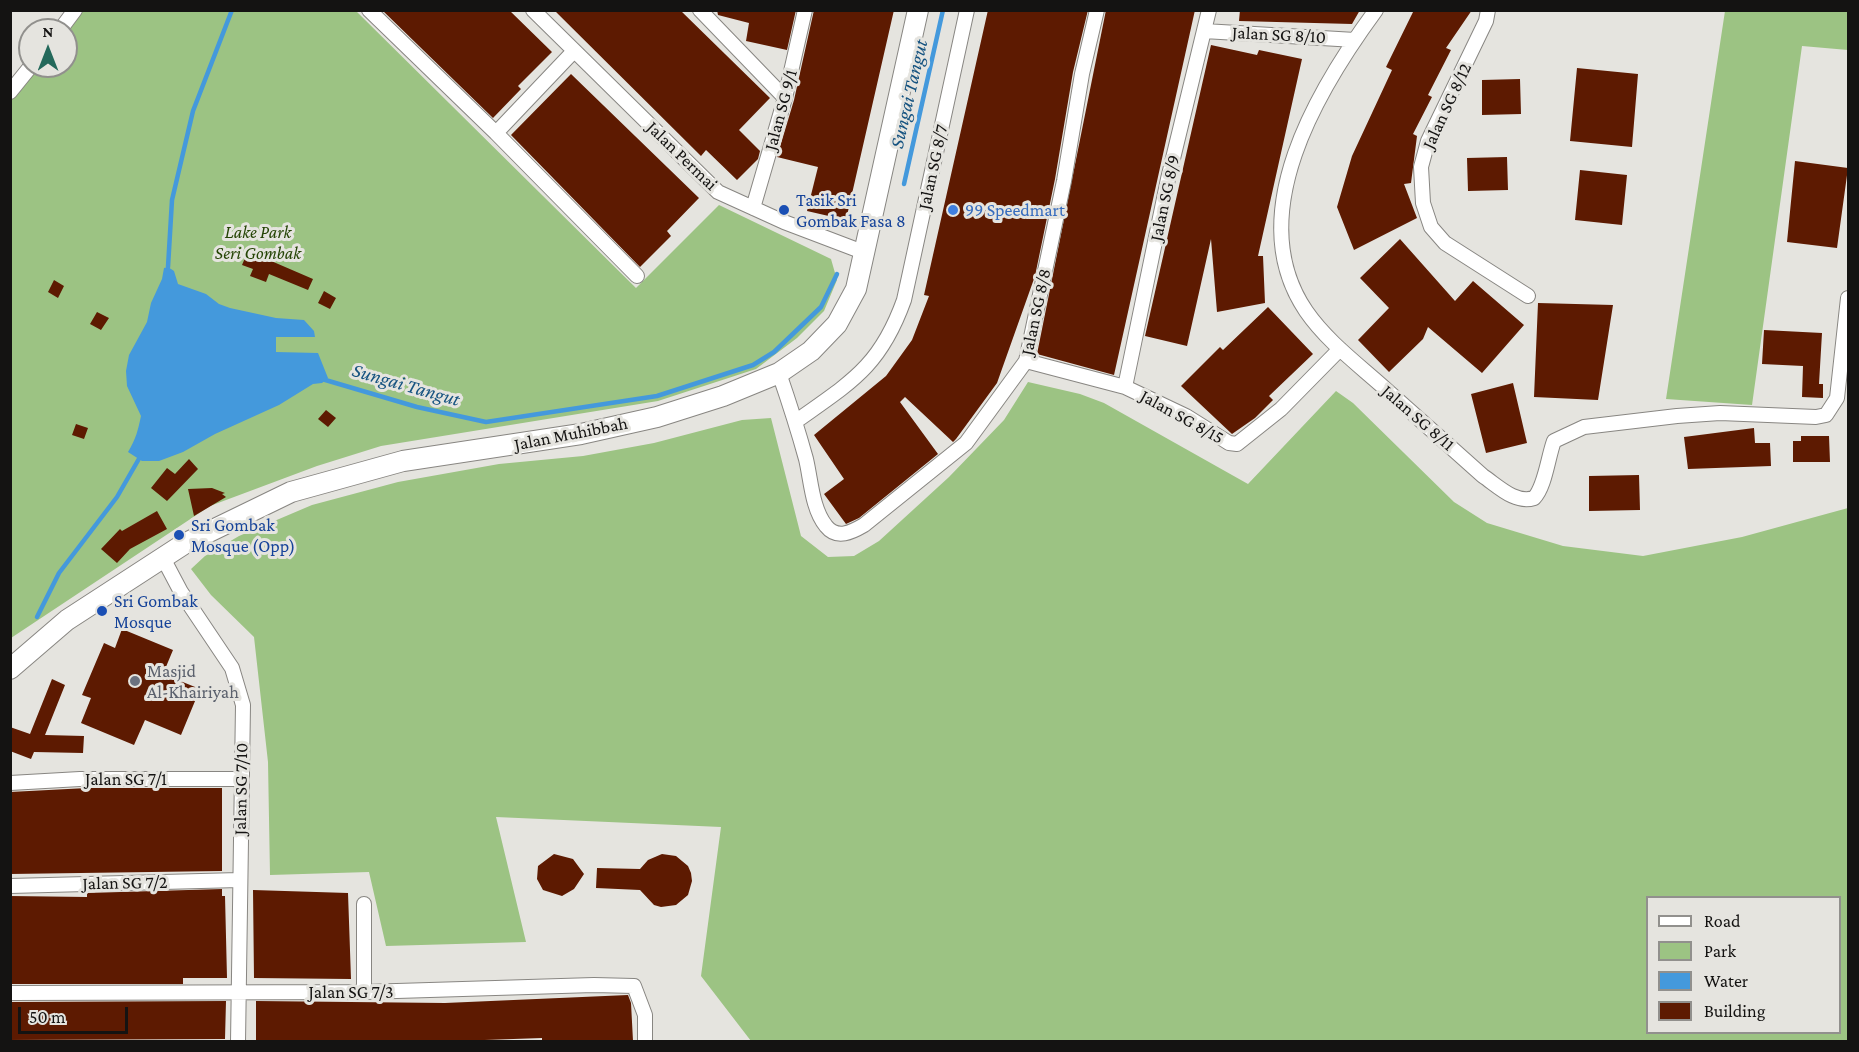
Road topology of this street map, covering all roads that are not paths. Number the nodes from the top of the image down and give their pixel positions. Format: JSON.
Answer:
{"nodes":[{"id":1,"x":369,"y":10,"type":"edge"},
{"id":2,"x":532,"y":10,"type":"edge"},
{"id":3,"x":700,"y":10,"type":"edge"},
{"id":4,"x":805,"y":10,"type":"edge"},
{"id":5,"x":918,"y":10,"type":"edge"},
{"id":6,"x":967,"y":10,"type":"edge"},
{"id":7,"x":1097,"y":10,"type":"edge"},
{"id":8,"x":1209,"y":10,"type":"edge"},
{"id":9,"x":1376,"y":10,"type":"edge"},
{"id":10,"x":1488,"y":10,"type":"edge"},
{"id":11,"x":1204,"y":31,"type":"junction"},
{"id":12,"x":1355,"y":39,"type":"junction"},
{"id":13,"x":573,"y":52,"type":"junction"},
{"id":14,"x":21,"y":78,"type":"edge"},
{"id":15,"x":10,"y":92,"type":"edge"},
{"id":16,"x":785,"y":98,"type":"junction"},
{"id":17,"x":496,"y":133,"type":"junction"},
{"id":18,"x":753,"y":208,"type":"junction"},
{"id":19,"x":863,"y":252,"type":"junction"},
{"id":20,"x":637,"y":276,"type":"dead end"},
{"id":21,"x":1528,"y":296,"type":"dead end"},
{"id":22,"x":1848,"y":298,"type":"edge"},
{"id":23,"x":1340,"y":349,"type":"junction"},
{"id":24,"x":1026,"y":361,"type":"junction"},
{"id":25,"x":779,"y":373,"type":"junction"},
{"id":26,"x":1125,"y":387,"type":"junction"},
{"id":27,"x":795,"y":422,"type":"junction"},
{"id":28,"x":163,"y":558,"type":"junction"},
{"id":29,"x":10,"y":669,"type":"edge"},
{"id":30,"x":242,"y":779,"type":"junction"},
{"id":31,"x":10,"y":783,"type":"edge"},
{"id":32,"x":239,"y":880,"type":"junction"},
{"id":33,"x":10,"y":886,"type":"edge"},
{"id":34,"x":364,"y":903,"type":"dead end"},
{"id":35,"x":237,"y":991,"type":"junction"},
{"id":36,"x":364,"y":992,"type":"junction"},
{"id":37,"x":10,"y":993,"type":"edge"},
{"id":38,"x":238,"y":1041,"type":"edge"},
{"id":39,"x":645,"y":1041,"type":"edge"}],
"edges":[{"from":1,"to":17,"type":"street"},
{"from":2,"to":13,"type":"street","name":"Jalan Permai"},
{"from":3,"to":16,"type":"street"},
{"from":4,"to":16,"type":"street","name":"Jalan SG 9/1"},
{"from":5,"to":19,"type":"street","name":"Jalan Muhibbah"},
{"from":6,"to":27,"type":"street","name":"Jalan SG 8/7"},
{"from":7,"to":24,"type":"street","name":"Jalan SG 8/8"},
{"from":8,"to":11,"type":"street","name":"Jalan SG 8/9"},
{"from":9,"to":12,"type":"street","name":"Jalan SG 8/11"},
{"from":10,"to":21,"type":"street","name":"Jalan SG 8/12"},
{"from":11,"to":12,"type":"street","name":"Jalan SG 8/10"},
{"from":11,"to":26,"type":"street","name":"Jalan SG 8/9"},
{"from":12,"to":23,"type":"street","name":"Jalan SG 8/11"},
{"from":13,"to":17,"type":"street"},
{"from":13,"to":18,"type":"street","name":"Jalan Permai"},
{"from":14,"to":15,"type":"street"},
{"from":16,"to":18,"type":"street","name":"Jalan SG 9/1"},
{"from":17,"to":20,"type":"street"},
{"from":18,"to":19,"type":"street","name":"Jalan Permai"},
{"from":19,"to":25,"type":"street","name":"Jalan Muhibbah"},
{"from":22,"to":23,"type":"street","name":"Jalan SG 8/11"},
{"from":23,"to":26,"type":"street","name":"Jalan SG 8/15"},
{"from":24,"to":26,"type":"street","name":"Jalan SG 8/15"},
{"from":24,"to":27,"type":"street","name":"Jalan SG 8/8"},
{"from":25,"to":27,"type":"street"},
{"from":25,"to":28,"type":"street","name":"Jalan Muhibbah"},
{"from":28,"to":29,"type":"street","name":"Jalan Muhibbah"},
{"from":28,"to":30,"type":"street","name":"Jalan SG 7/10"},
{"from":30,"to":31,"type":"street","name":"Jalan SG 7/1"},
{"from":30,"to":32,"type":"street","name":"Jalan SG 7/10"},
{"from":32,"to":33,"type":"street","name":"Jalan SG 7/2"},
{"from":32,"to":35,"type":"street","name":"Jalan SG 7/10"},
{"from":34,"to":36,"type":"street"},
{"from":35,"to":36,"type":"street","name":"Jalan SG 7/3"},
{"from":35,"to":37,"type":"street","name":"Jalan SG 7/3"},
{"from":35,"to":38,"type":"street","name":"Jalan SG 7/10"},
{"from":36,"to":39,"type":"street","name":"Jalan SG 7/3"}]}
